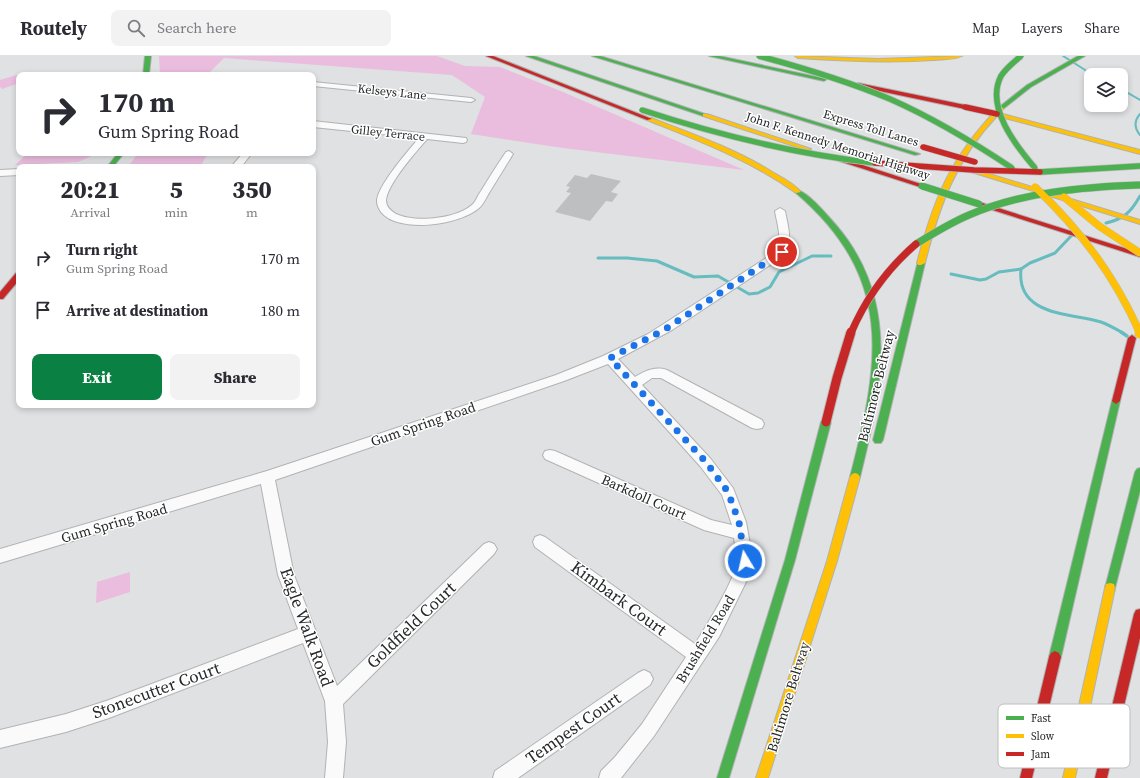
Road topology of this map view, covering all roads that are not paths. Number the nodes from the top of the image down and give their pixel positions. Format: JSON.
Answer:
{"nodes":[{"id":1,"x":148,"y":56,"type":"edge"},
{"id":2,"x":489,"y":56,"type":"edge"},
{"id":3,"x":501,"y":56,"type":"edge"},
{"id":4,"x":529,"y":56,"type":"edge"},
{"id":5,"x":595,"y":56,"type":"edge"},
{"id":6,"x":621,"y":56,"type":"edge"},
{"id":7,"x":712,"y":56,"type":"edge"},
{"id":8,"x":759,"y":56,"type":"edge"},
{"id":9,"x":798,"y":56,"type":"edge"},
{"id":10,"x":959,"y":56,"type":"edge"},
{"id":11,"x":1021,"y":56,"type":"edge"},
{"id":12,"x":1082,"y":56,"type":"edge"},
{"id":13,"x":146,"y":72,"type":"edge"},
{"id":14,"x":316,"y":84,"type":"edge"},
{"id":15,"x":471,"y":100,"type":"dead end"},
{"id":16,"x":316,"y":124,"type":"edge"},
{"id":17,"x":424,"y":137,"type":"junction"},
{"id":18,"x":463,"y":140,"type":"dead end"},
{"id":19,"x":920,"y":150,"type":"junction"},
{"id":20,"x":1140,"y":152,"type":"edge"},
{"id":21,"x":509,"y":154,"type":"dead end"},
{"id":22,"x":245,"y":156,"type":"edge"},
{"id":23,"x":239,"y":164,"type":"edge"},
{"id":24,"x":1140,"y":166,"type":"edge"},
{"id":25,"x":0,"y":172,"type":"edge"},
{"id":26,"x":16,"y":172,"type":"edge"},
{"id":27,"x":1140,"y":185,"type":"edge"},
{"id":28,"x":1095,"y":198,"type":"dead end"},
{"id":29,"x":780,"y":211,"type":"dead end"},
{"id":30,"x":1140,"y":222,"type":"edge"},
{"id":31,"x":1140,"y":254,"type":"edge"},
{"id":32,"x":16,"y":278,"type":"edge"},
{"id":33,"x":0,"y":297,"type":"edge"},
{"id":34,"x":1140,"y":314,"type":"edge"},
{"id":35,"x":1136,"y":334,"type":"edge"},
{"id":36,"x":610,"y":358,"type":"junction"},
{"id":37,"x":634,"y":384,"type":"junction"},
{"id":38,"x":757,"y":424,"type":"dead end"},
{"id":39,"x":875,"y":449,"type":"dead end"},
{"id":40,"x":550,"y":455,"type":"dead end"},
{"id":41,"x":1140,"y":472,"type":"edge"},
{"id":42,"x":267,"y":477,"type":"junction"},
{"id":43,"x":740,"y":533,"type":"junction"},
{"id":44,"x":540,"y":542,"type":"dead end"},
{"id":45,"x":489,"y":549,"type":"dead end"},
{"id":46,"x":0,"y":556,"type":"edge"},
{"id":47,"x":1140,"y":614,"type":"edge"},
{"id":48,"x":308,"y":632,"type":"junction"},
{"id":49,"x":697,"y":655,"type":"junction"},
{"id":50,"x":644,"y":679,"type":"dead end"},
{"id":51,"x":334,"y":701,"type":"junction"},
{"id":52,"x":1044,"y":704,"type":"edge"},
{"id":53,"x":1085,"y":704,"type":"edge"},
{"id":54,"x":1119,"y":704,"type":"edge"},
{"id":55,"x":0,"y":739,"type":"edge"},
{"id":56,"x":1028,"y":768,"type":"edge"},
{"id":57,"x":1071,"y":768,"type":"edge"},
{"id":58,"x":1103,"y":768,"type":"edge"},
{"id":59,"x":334,"y":778,"type":"edge"},
{"id":60,"x":502,"y":778,"type":"edge"},
{"id":61,"x":608,"y":778,"type":"edge"},
{"id":62,"x":723,"y":778,"type":"edge"},
{"id":63,"x":762,"y":778,"type":"edge"},
{"id":64,"x":1026,"y":778,"type":"edge"},
{"id":65,"x":1069,"y":778,"type":"edge"},
{"id":66,"x":1101,"y":778,"type":"edge"}],
"edges":[{"from":1,"to":13,"type":"main road"},
{"from":2,"to":63,"type":"main road"},
{"from":3,"to":24,"type":"main road","bridge":true},
{"from":4,"to":31,"type":"main road","name":"John F. Kennedy Memorial Highway","bridge":true},
{"from":5,"to":19,"type":"main road","name":"Express Toll Lanes"},
{"from":6,"to":19,"type":"main road","name":"Express Toll Lanes"},
{"from":7,"to":20,"type":"main road","bridge":true},
{"from":8,"to":35,"type":"main road","bridge":true},
{"from":9,"to":10,"type":"main road"},
{"from":11,"to":31,"type":"main road","bridge":true},
{"from":12,"to":39,"type":"main road","name":"Baltimore Beltway"},
{"from":14,"to":15,"type":"street","name":"Kelseys Lane"},
{"from":16,"to":17,"type":"street","name":"Gilley Terrace"},
{"from":17,"to":18,"type":"street","name":"Gilley Terrace"},
{"from":17,"to":21,"type":"street"},
{"from":19,"to":28,"type":"main road","name":"Express Toll Lanes","bridge":true},
{"from":19,"to":30,"type":"main road","name":"Express Toll Lanes","bridge":true},
{"from":22,"to":23,"type":"street"},
{"from":25,"to":26,"type":"street"},
{"from":27,"to":62,"type":"main road","bridge":true},
{"from":29,"to":36,"type":"street","name":"Gum Spring Road"},
{"from":32,"to":33,"type":"main road"},
{"from":34,"to":35,"type":"main road"},
{"from":35,"to":52,"type":"main road"},
{"from":36,"to":37,"type":"street","name":"Brushfield Road"},
{"from":36,"to":42,"type":"street","name":"Gum Spring Road"},
{"from":37,"to":38,"type":"street"},
{"from":37,"to":43,"type":"street","name":"Brushfield Road"},
{"from":40,"to":43,"type":"street","name":"Barkdoll Court"},
{"from":41,"to":53,"type":"main road"},
{"from":42,"to":46,"type":"street","name":"Gum Spring Road"},
{"from":42,"to":48,"type":"street","name":"Eagle Walk Road"},
{"from":43,"to":49,"type":"street","name":"Brushfield Road"},
{"from":44,"to":49,"type":"street","name":"Kimbark Court"},
{"from":45,"to":51,"type":"street","name":"Goldfield Court"},
{"from":47,"to":54,"type":"main road"},
{"from":48,"to":51,"type":"street","name":"Eagle Walk Road"},
{"from":48,"to":55,"type":"street","name":"Stonecutter Court"},
{"from":49,"to":61,"type":"street","name":"Brushfield Road"},
{"from":50,"to":60,"type":"street","name":"Tempest Court"},
{"from":51,"to":59,"type":"street","name":"Eagle Walk Road"},
{"from":56,"to":64,"type":"main road"},
{"from":57,"to":65,"type":"main road"},
{"from":58,"to":66,"type":"main road"}]}
